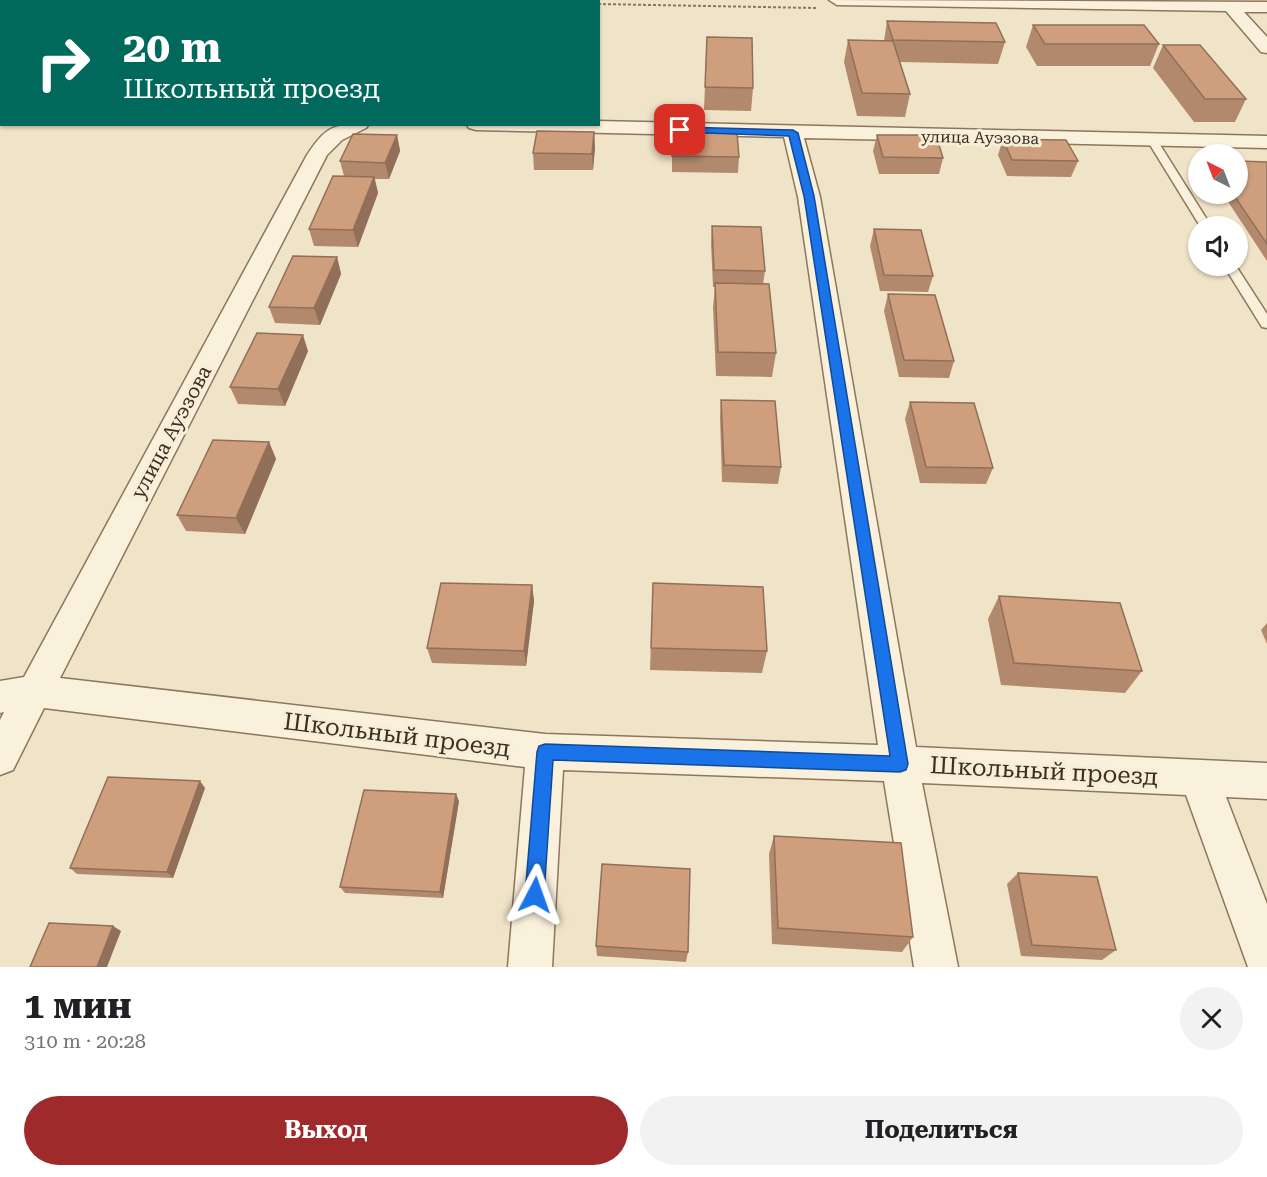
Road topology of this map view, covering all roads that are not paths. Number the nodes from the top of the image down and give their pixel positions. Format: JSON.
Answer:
{"nodes":[{"id":1,"x":837,"y":0,"type":"edge"},
{"id":2,"x":1228,"y":3,"type":"edge"},
{"id":3,"x":1267,"y":7,"type":"edge"},
{"id":4,"x":1267,"y":48,"type":"edge"},
{"id":5,"x":353,"y":126,"type":"edge"},
{"id":6,"x":546,"y":126,"type":"edge"},
{"id":7,"x":793,"y":133,"type":"junction"},
{"id":8,"x":1152,"y":140,"type":"junction"},
{"id":9,"x":1267,"y":142,"type":"edge"},
{"id":10,"x":1200,"y":216,"type":"edge"},
{"id":11,"x":1236,"y":276,"type":"edge"},
{"id":12,"x":1267,"y":324,"type":"edge"},
{"id":13,"x":16,"y":694,"type":"edge"},
{"id":14,"x":545,"y":752,"type":"junction"},
{"id":15,"x":0,"y":757,"type":"edge"},
{"id":16,"x":900,"y":764,"type":"junction"},
{"id":17,"x":1199,"y":777,"type":"junction"},
{"id":18,"x":1267,"y":780,"type":"edge"},
{"id":19,"x":1267,"y":960,"type":"edge"},
{"id":20,"x":530,"y":967,"type":"edge"},
{"id":21,"x":936,"y":967,"type":"edge"}],
"edges":[{"from":1,"to":2,"type":"street"},
{"from":2,"to":3,"type":"street"},
{"from":2,"to":4,"type":"street"},
{"from":5,"to":13,"type":"street","name":"улица Ауэзова"},
{"from":6,"to":7,"type":"street","name":"улица Ауэзова"},
{"from":7,"to":8,"type":"street","name":"улица Ауэзова"},
{"from":7,"to":16,"type":"street"},
{"from":8,"to":9,"type":"street","name":"улица Ауэзова"},
{"from":8,"to":10,"type":"lane"},
{"from":11,"to":12,"type":"lane"},
{"from":13,"to":14,"type":"street","name":"Школьный проезд"},
{"from":13,"to":15,"type":"street","name":"улица Ауэзова"},
{"from":14,"to":16,"type":"street","name":"Школьный проезд"},
{"from":14,"to":20,"type":"street"},
{"from":16,"to":17,"type":"street","name":"Школьный проезд"},
{"from":16,"to":21,"type":"street"},
{"from":17,"to":18,"type":"street","name":"Школьный проезд"},
{"from":17,"to":19,"type":"street"}]}
